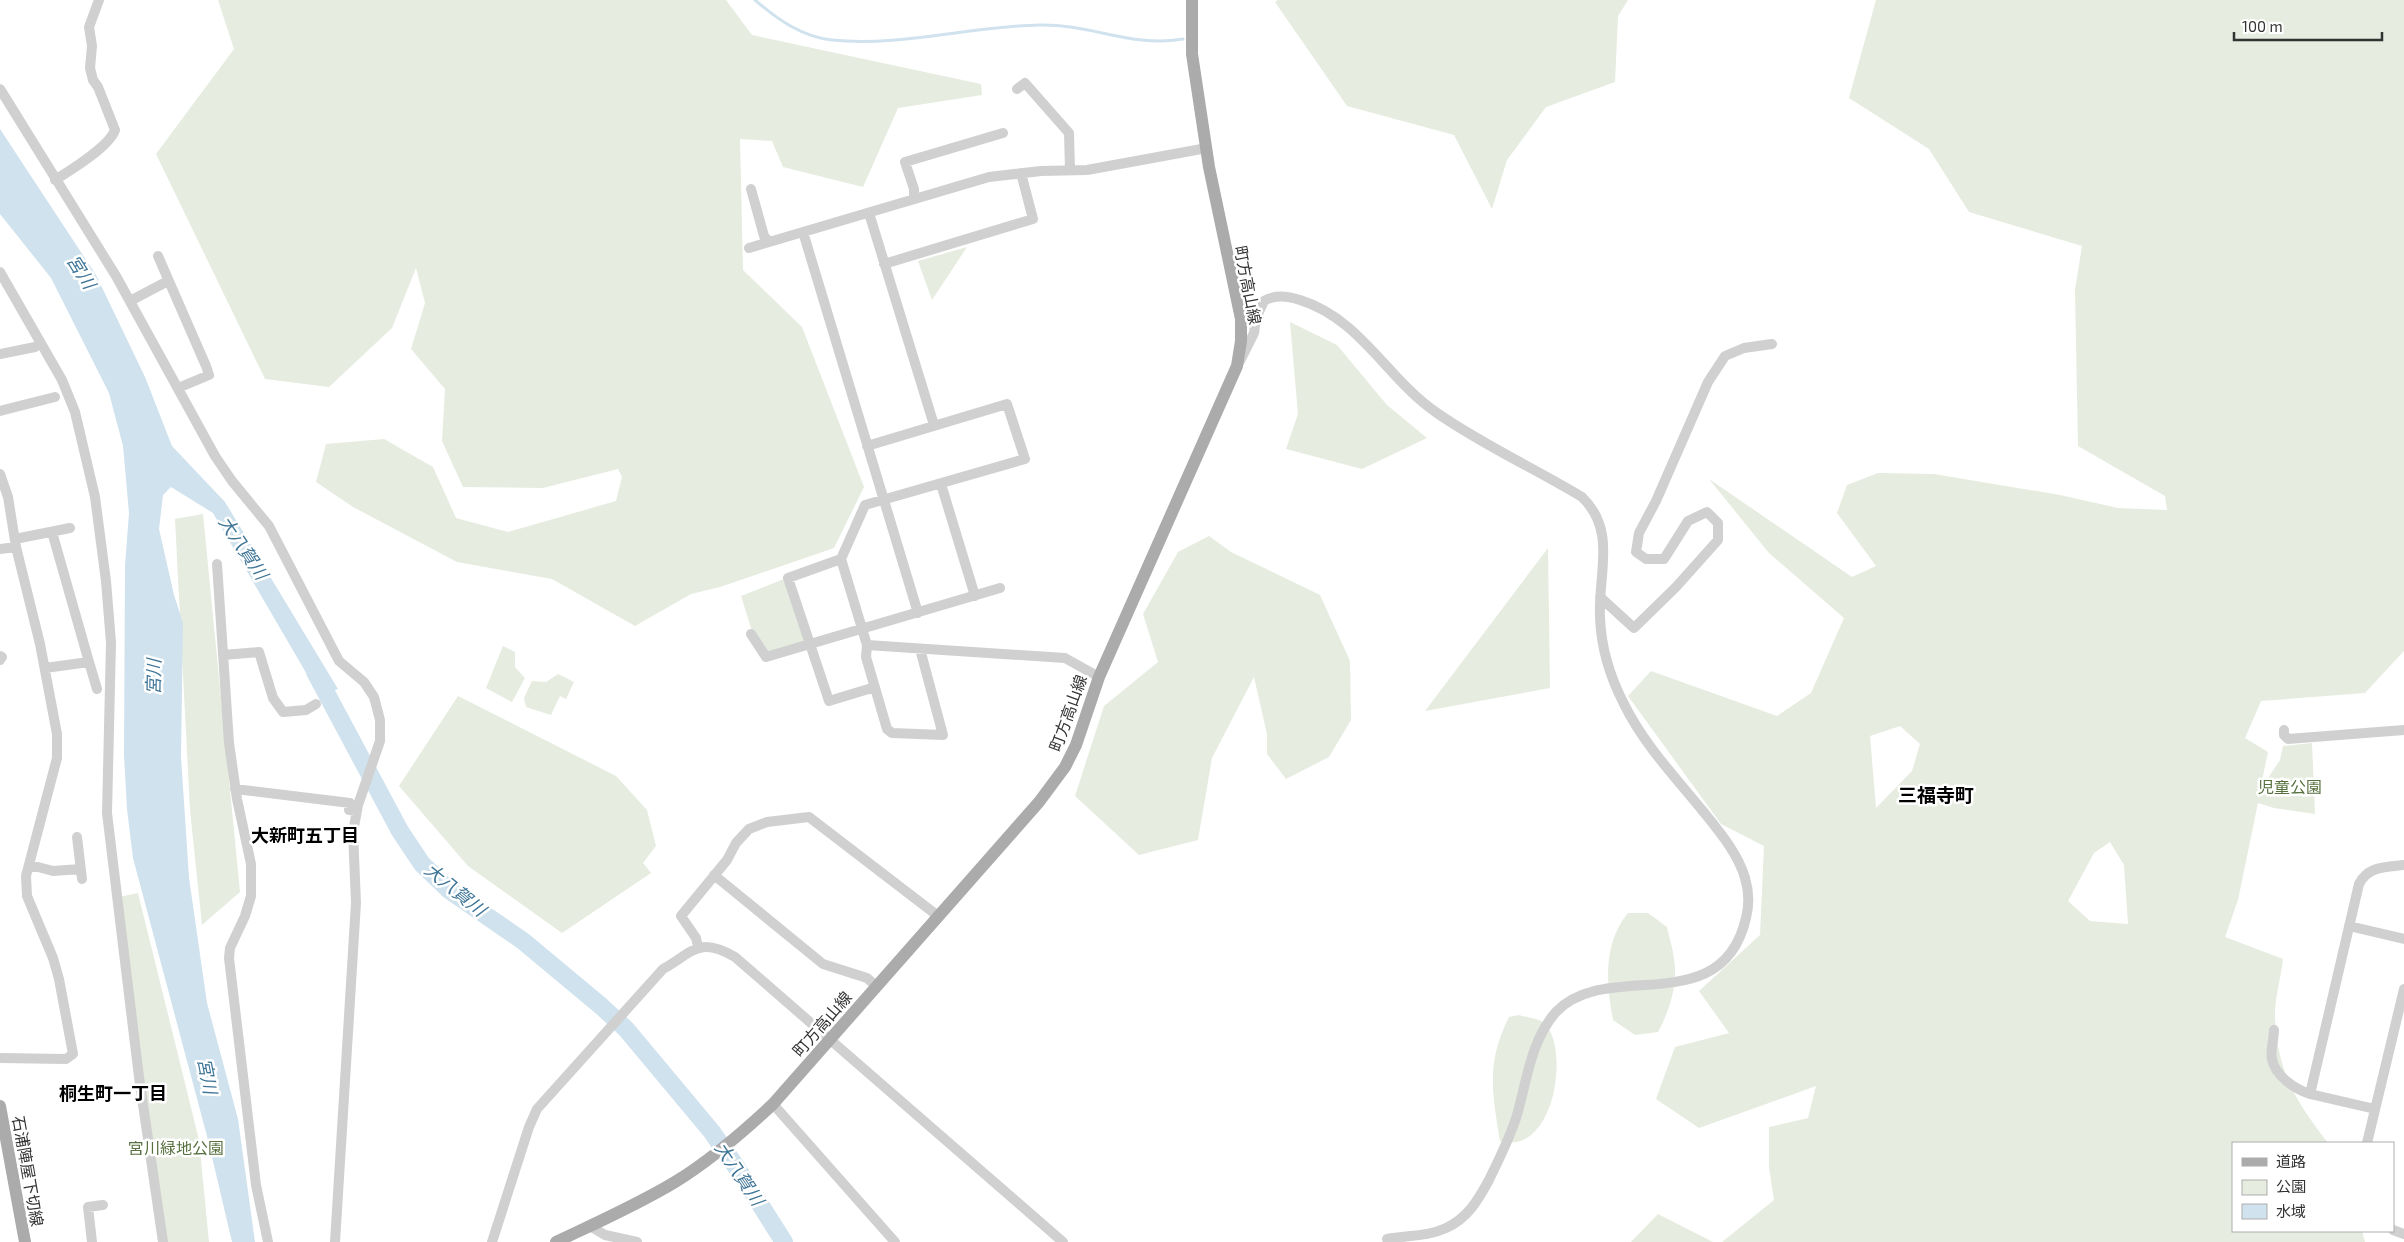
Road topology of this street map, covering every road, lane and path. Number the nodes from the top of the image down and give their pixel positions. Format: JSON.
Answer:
{"nodes":[{"id":1,"x":99,"y":0,"type":"edge"},
{"id":2,"x":1192,"y":0,"type":"edge"},
{"id":3,"x":1017,"y":89,"type":"dead end"},
{"id":4,"x":0,"y":90,"type":"edge"},
{"id":5,"x":1003,"y":133,"type":"dead end"},
{"id":6,"x":1207,"y":148,"type":"junction"},
{"id":7,"x":1070,"y":170,"type":"junction"},
{"id":8,"x":1021,"y":172,"type":"junction"},
{"id":9,"x":55,"y":180,"type":"junction"},
{"id":10,"x":751,"y":189,"type":"dead end"},
{"id":11,"x":914,"y":199,"type":"junction"},
{"id":12,"x":869,"y":213,"type":"junction"},
{"id":13,"x":803,"y":232,"type":"junction"},
{"id":14,"x":769,"y":242,"type":"junction"},
{"id":15,"x":749,"y":248,"type":"dead end"},
{"id":16,"x":158,"y":256,"type":"dead end"},
{"id":17,"x":884,"y":264,"type":"junction"},
{"id":18,"x":0,"y":272,"type":"edge"},
{"id":19,"x":168,"y":281,"type":"junction"},
{"id":20,"x":130,"y":302,"type":"junction"},
{"id":21,"x":1772,"y":344,"type":"dead end"},
{"id":22,"x":35,"y":347,"type":"dead end"},
{"id":23,"x":0,"y":354,"type":"edge"},
{"id":24,"x":1237,"y":366,"type":"junction"},
{"id":25,"x":178,"y":388,"type":"junction"},
{"id":26,"x":55,"y":397,"type":"dead end"},
{"id":27,"x":0,"y":411,"type":"edge"},
{"id":28,"x":934,"y":426,"type":"junction"},
{"id":29,"x":867,"y":446,"type":"junction"},
{"id":30,"x":0,"y":474,"type":"edge"},
{"id":31,"x":941,"y":484,"type":"junction"},
{"id":32,"x":885,"y":501,"type":"junction"},
{"id":33,"x":70,"y":528,"type":"dead end"},
{"id":34,"x":52,"y":532,"type":"junction"},
{"id":35,"x":15,"y":543,"type":"junction"},
{"id":36,"x":0,"y":549,"type":"edge"},
{"id":37,"x":841,"y":559,"type":"junction"},
{"id":38,"x":217,"y":564,"type":"dead end"},
{"id":39,"x":1000,"y":588,"type":"dead end"},
{"id":40,"x":974,"y":596,"type":"junction"},
{"id":41,"x":1600,"y":597,"type":"junction"},
{"id":42,"x":918,"y":613,"type":"junction"},
{"id":43,"x":861,"y":630,"type":"junction"},
{"id":44,"x":751,"y":634,"type":"dead end"},
{"id":45,"x":810,"y":645,"type":"junction"},
{"id":46,"x":867,"y":645,"type":"junction"},
{"id":47,"x":920,"y":649,"type":"junction"},
{"id":48,"x":223,"y":655,"type":"junction"},
{"id":49,"x":0,"y":656,"type":"edge"},
{"id":50,"x":0,"y":660,"type":"edge"},
{"id":51,"x":89,"y":662,"type":"junction"},
{"id":52,"x":45,"y":668,"type":"junction"},
{"id":53,"x":1099,"y":677,"type":"junction"},
{"id":54,"x":875,"y":687,"type":"junction"},
{"id":55,"x":97,"y":689,"type":"dead end"},
{"id":56,"x":316,"y":704,"type":"dead end"},
{"id":57,"x":2284,"y":730,"type":"dead end"},
{"id":58,"x":2404,"y":730,"type":"edge"},
{"id":59,"x":235,"y":789,"type":"junction"},
{"id":60,"x":357,"y":808,"type":"junction"},
{"id":61,"x":77,"y":837,"type":"dead end"},
{"id":62,"x":2404,"y":864,"type":"edge"},
{"id":63,"x":29,"y":867,"type":"junction"},
{"id":64,"x":714,"y":875,"type":"junction"},
{"id":65,"x":938,"y":916,"type":"junction"},
{"id":66,"x":2349,"y":926,"type":"junction"},
{"id":67,"x":2404,"y":939,"type":"edge"},
{"id":68,"x":698,"y":947,"type":"junction"},
{"id":69,"x":876,"y":986,"type":"junction"},
{"id":70,"x":2404,"y":989,"type":"edge"},
{"id":71,"x":2274,"y":1030,"type":"dead end"},
{"id":72,"x":830,"y":1038,"type":"junction"},
{"id":73,"x":0,"y":1058,"type":"edge"},
{"id":74,"x":2310,"y":1094,"type":"junction"},
{"id":75,"x":773,"y":1104,"type":"junction"},
{"id":76,"x":0,"y":1106,"type":"edge"},
{"id":77,"x":2375,"y":1109,"type":"junction"},
{"id":78,"x":2367,"y":1142,"type":"edge"},
{"id":79,"x":104,"y":1205,"type":"dead end"},
{"id":80,"x":590,"y":1226,"type":"junction"},
{"id":81,"x":1387,"y":1240,"type":"edge"},
{"id":82,"x":25,"y":1242,"type":"edge"},
{"id":83,"x":92,"y":1242,"type":"edge"},
{"id":84,"x":163,"y":1242,"type":"edge"},
{"id":85,"x":268,"y":1242,"type":"edge"},
{"id":86,"x":335,"y":1242,"type":"edge"},
{"id":87,"x":492,"y":1242,"type":"edge"},
{"id":88,"x":556,"y":1242,"type":"edge"},
{"id":89,"x":637,"y":1242,"type":"edge"},
{"id":90,"x":895,"y":1242,"type":"edge"},
{"id":91,"x":1063,"y":1242,"type":"edge"}],
"edges":[{"from":1,"to":9,"type":"street"},
{"from":2,"to":6,"type":"main road","name":"町方高山線"},
{"from":3,"to":7,"type":"street"},
{"from":4,"to":9,"type":"street"},
{"from":5,"to":11,"type":"street"},
{"from":6,"to":7,"type":"street"},
{"from":6,"to":24,"type":"main road","name":"町方高山線"},
{"from":7,"to":8,"type":"street"},
{"from":8,"to":11,"type":"street"},
{"from":8,"to":17,"type":"street"},
{"from":9,"to":20,"type":"street"},
{"from":10,"to":14,"type":"street"},
{"from":11,"to":12,"type":"street"},
{"from":12,"to":13,"type":"street"},
{"from":12,"to":17,"type":"street"},
{"from":13,"to":14,"type":"street"},
{"from":13,"to":29,"type":"street"},
{"from":14,"to":15,"type":"street"},
{"from":16,"to":19,"type":"street"},
{"from":17,"to":28,"type":"street"},
{"from":18,"to":84,"type":"street"},
{"from":19,"to":20,"type":"street"},
{"from":19,"to":25,"type":"street"},
{"from":20,"to":25,"type":"street"},
{"from":21,"to":41,"type":"street"},
{"from":22,"to":23,"type":"street"},
{"from":24,"to":41,"type":"street"},
{"from":24,"to":53,"type":"main road","name":"町方高山線"},
{"from":25,"to":60,"type":"street"},
{"from":26,"to":27,"type":"street"},
{"from":28,"to":29,"type":"street"},
{"from":28,"to":31,"type":"street"},
{"from":29,"to":32,"type":"street"},
{"from":30,"to":35,"type":"street"},
{"from":31,"to":32,"type":"street"},
{"from":31,"to":40,"type":"street"},
{"from":32,"to":37,"type":"street"},
{"from":32,"to":42,"type":"street"},
{"from":33,"to":34,"type":"street"},
{"from":34,"to":35,"type":"street"},
{"from":34,"to":51,"type":"street"},
{"from":35,"to":36,"type":"street"},
{"from":35,"to":52,"type":"street"},
{"from":37,"to":43,"type":"street"},
{"from":37,"to":45,"type":"street"},
{"from":38,"to":48,"type":"street"},
{"from":39,"to":40,"type":"street"},
{"from":40,"to":42,"type":"street"},
{"from":41,"to":81,"type":"street"},
{"from":42,"to":43,"type":"street"},
{"from":43,"to":45,"type":"street"},
{"from":43,"to":46,"type":"street"},
{"from":44,"to":45,"type":"street"},
{"from":45,"to":54,"type":"street"},
{"from":46,"to":47,"type":"street"},
{"from":46,"to":54,"type":"street"},
{"from":47,"to":53,"type":"street"},
{"from":47,"to":54,"type":"street"},
{"from":48,"to":56,"type":"street"},
{"from":48,"to":59,"type":"street"},
{"from":49,"to":50,"type":"street"},
{"from":51,"to":52,"type":"street"},
{"from":51,"to":55,"type":"street"},
{"from":52,"to":63,"type":"street"},
{"from":53,"to":65,"type":"main road","name":"町方高山線"},
{"from":57,"to":58,"type":"street"},
{"from":59,"to":60,"type":"street"},
{"from":59,"to":85,"type":"street"},
{"from":60,"to":86,"type":"street"},
{"from":61,"to":63,"type":"street"},
{"from":62,"to":66,"type":"street"},
{"from":63,"to":73,"type":"street"},
{"from":64,"to":65,"type":"street"},
{"from":64,"to":68,"type":"street"},
{"from":64,"to":69,"type":"street"},
{"from":65,"to":69,"type":"main road","name":"町方高山線"},
{"from":66,"to":67,"type":"street"},
{"from":66,"to":74,"type":"street"},
{"from":68,"to":72,"type":"street"},
{"from":68,"to":87,"type":"street"},
{"from":69,"to":72,"type":"main road","name":"町方高山線"},
{"from":70,"to":77,"type":"street"},
{"from":71,"to":74,"type":"street"},
{"from":72,"to":75,"type":"main road","name":"町方高山線"},
{"from":72,"to":91,"type":"street"},
{"from":74,"to":77,"type":"street"},
{"from":75,"to":80,"type":"main road","name":"町方高山線"},
{"from":75,"to":90,"type":"street"},
{"from":76,"to":82,"type":"main road","name":"石浦陣屋下切線"},
{"from":77,"to":78,"type":"street"},
{"from":79,"to":83,"type":"street"},
{"from":80,"to":88,"type":"main road","name":"町方高山線"},
{"from":80,"to":89,"type":"street"}]}
